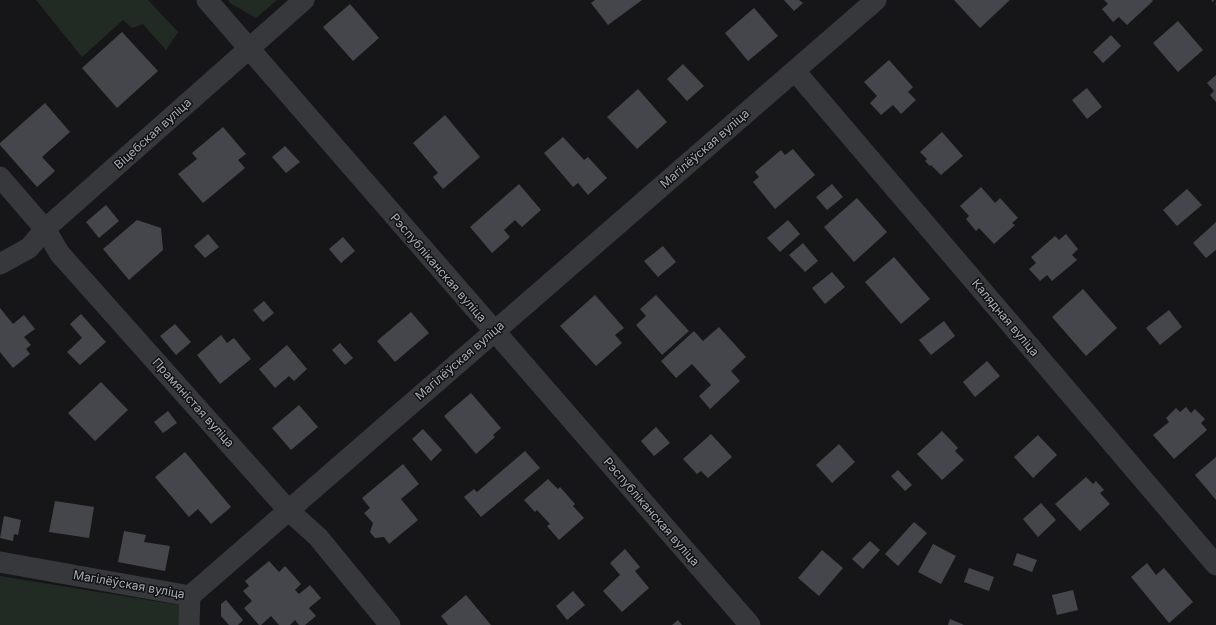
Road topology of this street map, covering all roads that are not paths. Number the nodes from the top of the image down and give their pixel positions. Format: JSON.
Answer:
{"nodes":[{"id":1,"x":207,"y":0,"type":"edge"},
{"id":2,"x":304,"y":0,"type":"edge"},
{"id":3,"x":876,"y":0,"type":"edge"},
{"id":4,"x":248,"y":49,"type":"junction"},
{"id":5,"x":795,"y":71,"type":"junction"},
{"id":6,"x":0,"y":177,"type":"edge"},
{"id":7,"x":46,"y":229,"type":"junction"},
{"id":8,"x":0,"y":264,"type":"edge"},
{"id":9,"x":494,"y":332,"type":"junction"},
{"id":10,"x":289,"y":510,"type":"junction"},
{"id":11,"x":0,"y":562,"type":"edge"},
{"id":12,"x":1216,"y":564,"type":"edge"},
{"id":13,"x":190,"y":596,"type":"junction"},
{"id":14,"x":189,"y":625,"type":"edge"},
{"id":15,"x":390,"y":625,"type":"edge"},
{"id":16,"x":750,"y":625,"type":"edge"}],
"edges":[{"from":1,"to":4,"type":"street","name":"Рэспубліканская вуліца"},
{"from":2,"to":4,"type":"street","name":"Віцебская вуліца"},
{"from":3,"to":5,"type":"street","name":"Магілёўская вуліца"},
{"from":4,"to":7,"type":"street","name":"Віцебская вуліца"},
{"from":4,"to":9,"type":"street","name":"Рэспубліканская вуліца"},
{"from":5,"to":9,"type":"street","name":"Магілёўская вуліца"},
{"from":5,"to":12,"type":"street","name":"Калядная вуліца"},
{"from":6,"to":7,"type":"street","name":"Прамяністая вуліца"},
{"from":7,"to":8,"type":"street","name":"Віцебская вуліца"},
{"from":7,"to":10,"type":"street","name":"Прамяністая вуліца"},
{"from":9,"to":10,"type":"street","name":"Магілёўская вуліца"},
{"from":9,"to":16,"type":"street","name":"Рэспубліканская вуліца"},
{"from":10,"to":13,"type":"street","name":"Магілёўская вуліца"},
{"from":10,"to":15,"type":"street","name":"Прамяністая вуліца"},
{"from":11,"to":13,"type":"street","name":"Магілёўская вуліца"},
{"from":13,"to":14,"type":"street"}]}
